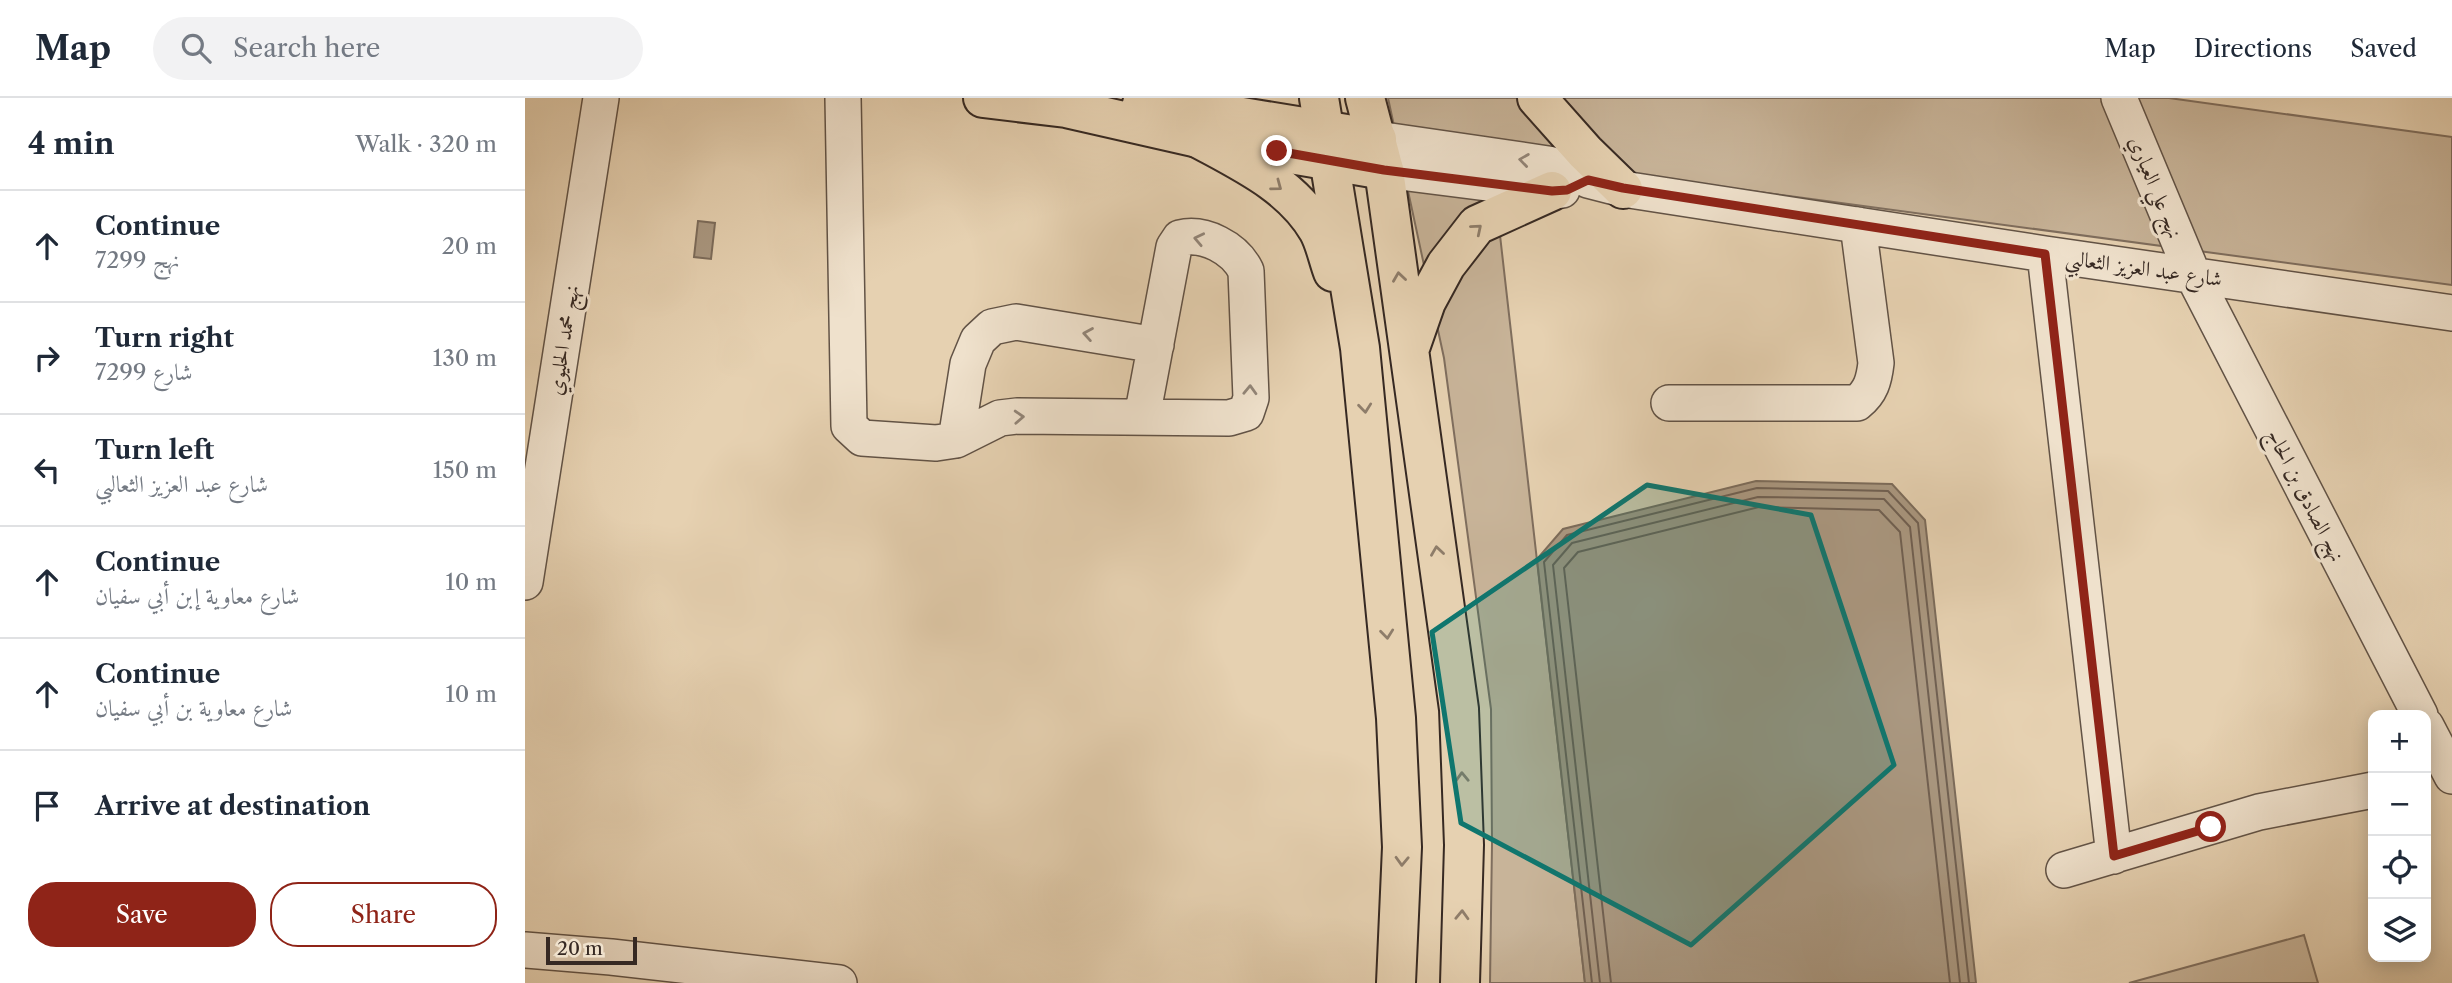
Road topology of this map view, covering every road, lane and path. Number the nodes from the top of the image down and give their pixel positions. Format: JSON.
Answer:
{"nodes":[{"id":1,"x":601,"y":98,"type":"edge"},
{"id":2,"x":843,"y":98,"type":"edge"},
{"id":3,"x":1365,"y":98,"type":"edge"},
{"id":4,"x":1537,"y":98,"type":"edge"},
{"id":5,"x":2119,"y":98,"type":"edge"},
{"id":6,"x":996,"y":99,"type":"edge"},
{"id":7,"x":1161,"y":101,"type":"edge"},
{"id":8,"x":1066,"y":108,"type":"junction"},
{"id":9,"x":1325,"y":129,"type":"edge"},
{"id":10,"x":1198,"y":138,"type":"junction"},
{"id":11,"x":1380,"y":154,"type":"junction"},
{"id":12,"x":1606,"y":184,"type":"junction"},
{"id":13,"x":1552,"y":191,"type":"junction"},
{"id":14,"x":1858,"y":225,"type":"junction"},
{"id":15,"x":2045,"y":254,"type":"junction"},
{"id":16,"x":2193,"y":275,"type":"junction"},
{"id":17,"x":2452,"y":313,"type":"edge"},
{"id":18,"x":1156,"y":345,"type":"junction"},
{"id":19,"x":1360,"y":348,"type":"junction"},
{"id":20,"x":1409,"y":350,"type":"junction"},
{"id":21,"x":1669,"y":403,"type":"dead end"},
{"id":22,"x":1142,"y":417,"type":"junction"},
{"id":23,"x":955,"y":440,"type":"junction"},
{"id":24,"x":525,"y":582,"type":"edge"},
{"id":25,"x":2417,"y":710,"type":"edge"},
{"id":26,"x":2431,"y":741,"type":"edge"},
{"id":27,"x":2443,"y":777,"type":"edge"},
{"id":28,"x":2368,"y":791,"type":"edge"},
{"id":29,"x":2114,"y":856,"type":"junction"},
{"id":30,"x":2064,"y":870,"type":"dead end"},
{"id":31,"x":525,"y":950,"type":"edge"},
{"id":32,"x":761,"y":978,"type":"edge"},
{"id":33,"x":839,"y":983,"type":"edge"},
{"id":34,"x":1397,"y":983,"type":"edge"},
{"id":35,"x":1460,"y":983,"type":"edge"}],
"edges":[{"from":1,"to":24,"type":"street","name":"نهج محمد الحليوي"},
{"from":2,"to":23,"type":"street"},
{"from":3,"to":11,"type":"main road"},
{"from":4,"to":12,"type":"main road"},
{"from":5,"to":16,"type":"street","name":"نهج علي العياري"},
{"from":6,"to":8,"type":"main road"},
{"from":7,"to":8,"type":"main road"},
{"from":7,"to":9,"type":"main road"},
{"from":8,"to":10,"type":"main road"},
{"from":9,"to":10,"type":"main road"},
{"from":9,"to":11,"type":"main road"},
{"from":9,"to":19,"type":"main road"},
{"from":10,"to":19,"type":"main road","one_way":true},
{"from":12,"to":11,"type":"street","name":"شارع عبد العزيز الثعالبي","one_way":true},
{"from":11,"to":13,"type":"street","name":"شارع عبد العزيز الثعالبي"},
{"from":20,"to":11,"type":"main road","one_way":true},
{"from":12,"to":13,"type":"street","name":"شارع عبد العزيز الثعالبي"},
{"from":12,"to":14,"type":"street","name":"شارع عبد العزيز الثعالبي"},
{"from":20,"to":13,"type":"main road","one_way":true},
{"from":14,"to":15,"type":"street","name":"شارع عبد العزيز الثعالبي"},
{"from":14,"to":21,"type":"street"},
{"from":15,"to":16,"type":"street","name":"شارع عبد العزيز الثعالبي"},
{"from":15,"to":29,"type":"street"},
{"from":16,"to":17,"type":"street","name":"شارع عبد العزيز الثعالبي"},
{"from":16,"to":25,"type":"street","name":"نهج الصادق بن الحاج"},
{"from":18,"to":22,"type":"street"},
{"from":22,"to":18,"type":"street","one_way":true},
{"from":18,"to":23,"type":"street","one_way":true},
{"from":19,"to":34,"type":"main road","one_way":true},
{"from":35,"to":20,"type":"main road","one_way":true},
{"from":23,"to":22,"type":"street","one_way":true},
{"from":26,"to":27,"type":"street"},
{"from":28,"to":29,"type":"street"},
{"from":29,"to":30,"type":"street"},
{"from":31,"to":32,"type":"street"},
{"from":32,"to":33,"type":"street"}]}
